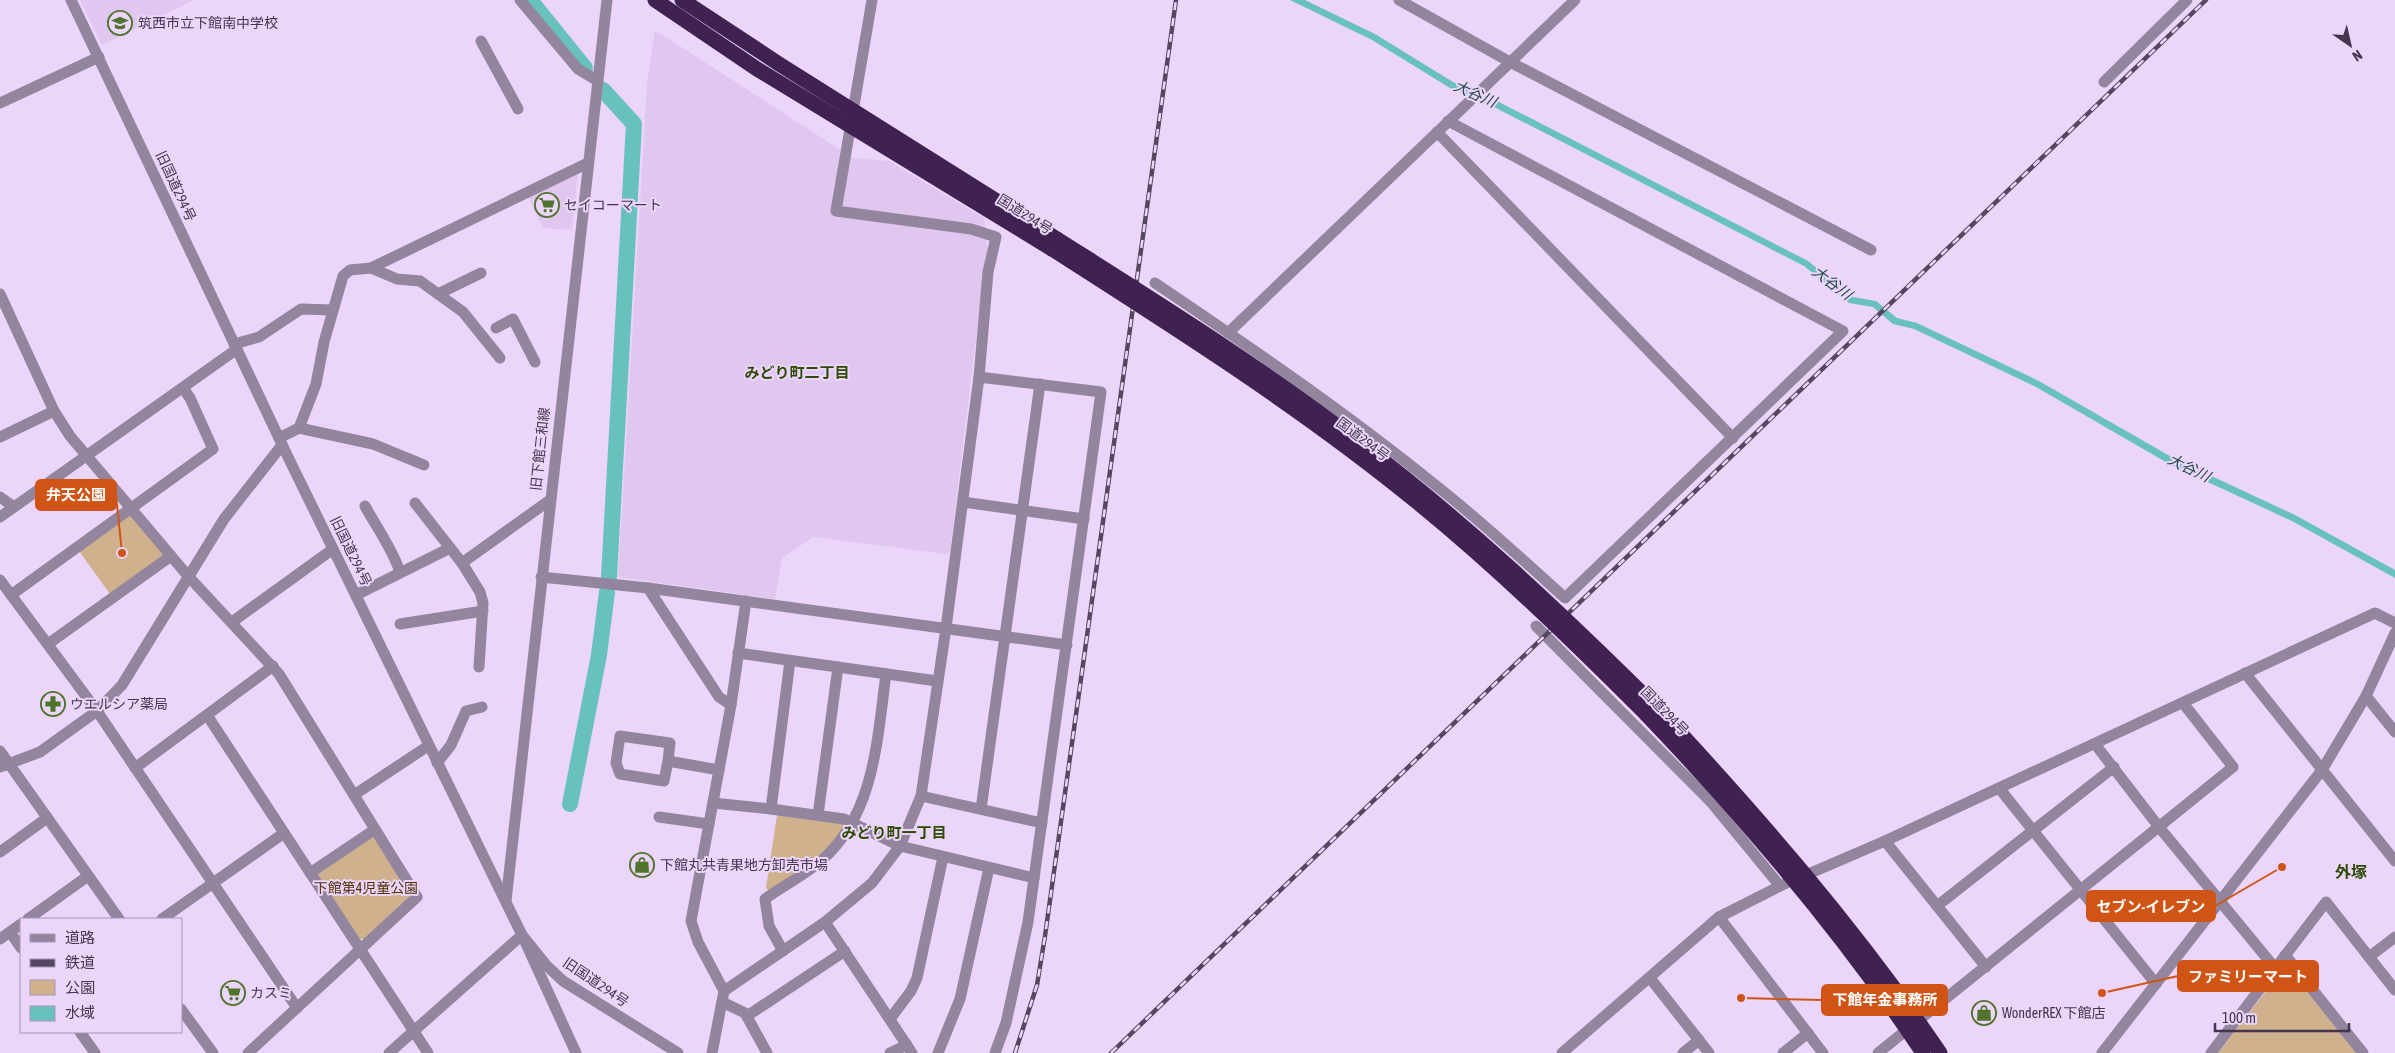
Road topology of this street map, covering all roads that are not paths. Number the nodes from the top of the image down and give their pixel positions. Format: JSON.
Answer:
{"nodes":[{"id":1,"x":71,"y":0,"type":"edge"},
{"id":2,"x":520,"y":0,"type":"edge"},
{"id":3,"x":607,"y":0,"type":"edge"},
{"id":4,"x":655,"y":0,"type":"edge"},
{"id":5,"x":682,"y":0,"type":"edge"},
{"id":6,"x":872,"y":0,"type":"edge"},
{"id":7,"x":1399,"y":0,"type":"edge"},
{"id":8,"x":1575,"y":0,"type":"edge"},
{"id":9,"x":2187,"y":0,"type":"edge"},
{"id":10,"x":481,"y":41,"type":"dead end"},
{"id":11,"x":99,"y":57,"type":"junction"},
{"id":12,"x":1507,"y":64,"type":"junction"},
{"id":13,"x":598,"y":81,"type":"junction"},
{"id":14,"x":2104,"y":82,"type":"dead end"},
{"id":15,"x":0,"y":103,"type":"edge"},
{"id":16,"x":518,"y":109,"type":"dead end"},
{"id":17,"x":853,"y":111,"type":"junction"},
{"id":18,"x":1452,"y":117,"type":"junction"},
{"id":19,"x":851,"y":126,"type":"junction"},
{"id":20,"x":1437,"y":132,"type":"junction"},
{"id":21,"x":588,"y":164,"type":"junction"},
{"id":22,"x":1054,"y":244,"type":"junction"},
{"id":23,"x":1871,"y":250,"type":"dead end"},
{"id":24,"x":371,"y":268,"type":"junction"},
{"id":25,"x":481,"y":273,"type":"dead end"},
{"id":26,"x":1155,"y":282,"type":"dead end"},
{"id":27,"x":0,"y":294,"type":"edge"},
{"id":28,"x":438,"y":294,"type":"junction"},
{"id":29,"x":332,"y":310,"type":"junction"},
{"id":30,"x":496,"y":328,"type":"dead end"},
{"id":31,"x":1228,"y":332,"type":"junction"},
{"id":32,"x":235,"y":347,"type":"junction"},
{"id":33,"x":500,"y":358,"type":"dead end"},
{"id":34,"x":535,"y":362,"type":"dead end"},
{"id":35,"x":979,"y":377,"type":"junction"},
{"id":36,"x":1040,"y":384,"type":"junction"},
{"id":37,"x":183,"y":388,"type":"junction"},
{"id":38,"x":54,"y":411,"type":"junction"},
{"id":39,"x":299,"y":428,"type":"junction"},
{"id":40,"x":0,"y":437,"type":"edge"},
{"id":41,"x":1733,"y":438,"type":"junction"},
{"id":42,"x":281,"y":442,"type":"junction"},
{"id":43,"x":88,"y":455,"type":"junction"},
{"id":44,"x":424,"y":465,"type":"dead end"},
{"id":45,"x":0,"y":497,"type":"edge"},
{"id":46,"x":550,"y":500,"type":"junction"},
{"id":47,"x":963,"y":502,"type":"junction"},
{"id":48,"x":415,"y":503,"type":"dead end"},
{"id":49,"x":365,"y":506,"type":"dead end"},
{"id":50,"x":14,"y":507,"type":"junction"},
{"id":51,"x":132,"y":508,"type":"junction"},
{"id":52,"x":1023,"y":510,"type":"junction"},
{"id":53,"x":0,"y":517,"type":"edge"},
{"id":54,"x":1084,"y":519,"type":"junction"},
{"id":55,"x":450,"y":548,"type":"junction"},
{"id":56,"x":333,"y":549,"type":"junction"},
{"id":57,"x":171,"y":556,"type":"junction"},
{"id":58,"x":462,"y":563,"type":"junction"},
{"id":59,"x":400,"y":572,"type":"junction"},
{"id":60,"x":188,"y":576,"type":"junction"},
{"id":61,"x":541,"y":577,"type":"junction"},
{"id":62,"x":0,"y":580,"type":"edge"},
{"id":63,"x":648,"y":588,"type":"junction"},
{"id":64,"x":11,"y":595,"type":"junction"},
{"id":65,"x":356,"y":595,"type":"junction"},
{"id":66,"x":746,"y":601,"type":"junction"},
{"id":67,"x":483,"y":611,"type":"junction"},
{"id":68,"x":232,"y":622,"type":"junction"},
{"id":69,"x":2395,"y":623,"type":"edge"},
{"id":70,"x":400,"y":624,"type":"dead end"},
{"id":71,"x":1536,"y":626,"type":"dead end"},
{"id":72,"x":946,"y":628,"type":"junction"},
{"id":73,"x":2395,"y":633,"type":"edge"},
{"id":74,"x":1006,"y":636,"type":"junction"},
{"id":75,"x":48,"y":644,"type":"junction"},
{"id":76,"x":1067,"y":645,"type":"junction"},
{"id":77,"x":2392,"y":650,"type":"edge"},
{"id":78,"x":738,"y":653,"type":"junction"},
{"id":79,"x":790,"y":661,"type":"junction"},
{"id":80,"x":273,"y":666,"type":"junction"},
{"id":81,"x":479,"y":667,"type":"dead end"},
{"id":82,"x":838,"y":667,"type":"junction"},
{"id":83,"x":2245,"y":673,"type":"junction"},
{"id":84,"x":886,"y":674,"type":"junction"},
{"id":85,"x":938,"y":681,"type":"junction"},
{"id":86,"x":2366,"y":696,"type":"junction"},
{"id":87,"x":2183,"y":703,"type":"junction"},
{"id":88,"x":731,"y":705,"type":"junction"},
{"id":89,"x":482,"y":707,"type":"dead end"},
{"id":90,"x":97,"y":711,"type":"junction"},
{"id":91,"x":207,"y":715,"type":"junction"},
{"id":92,"x":2395,"y":732,"type":"edge"},
{"id":93,"x":2095,"y":744,"type":"junction"},
{"id":94,"x":428,"y":746,"type":"junction"},
{"id":95,"x":0,"y":752,"type":"edge"},
{"id":96,"x":668,"y":761,"type":"junction"},
{"id":97,"x":437,"y":763,"type":"junction"},
{"id":98,"x":4,"y":765,"type":"edge"},
{"id":99,"x":135,"y":768,"type":"junction"},
{"id":100,"x":2114,"y":768,"type":"junction"},
{"id":101,"x":719,"y":770,"type":"junction"},
{"id":102,"x":2322,"y":770,"type":"junction"},
{"id":103,"x":1999,"y":788,"type":"junction"},
{"id":104,"x":354,"y":795,"type":"junction"},
{"id":105,"x":921,"y":796,"type":"junction"},
{"id":106,"x":713,"y":803,"type":"junction"},
{"id":107,"x":771,"y":809,"type":"junction"},
{"id":108,"x":980,"y":809,"type":"junction"},
{"id":109,"x":818,"y":815,"type":"junction"},
{"id":110,"x":659,"y":817,"type":"dead end"},
{"id":111,"x":47,"y":818,"type":"junction"},
{"id":112,"x":854,"y":822,"type":"junction"},
{"id":113,"x":1042,"y":823,"type":"junction"},
{"id":114,"x":709,"y":824,"type":"junction"},
{"id":115,"x":2159,"y":827,"type":"junction"},
{"id":116,"x":374,"y":830,"type":"junction"},
{"id":117,"x":2032,"y":830,"type":"junction"},
{"id":118,"x":284,"y":833,"type":"junction"},
{"id":119,"x":1885,"y":841,"type":"junction"},
{"id":120,"x":900,"y":846,"type":"junction"},
{"id":121,"x":0,"y":852,"type":"edge"},
{"id":122,"x":943,"y":857,"type":"junction"},
{"id":123,"x":2395,"y":861,"type":"edge"},
{"id":124,"x":989,"y":868,"type":"junction"},
{"id":125,"x":310,"y":873,"type":"junction"},
{"id":126,"x":88,"y":876,"type":"junction"},
{"id":127,"x":1800,"y":877,"type":"junction"},
{"id":128,"x":1034,"y":878,"type":"junction"},
{"id":129,"x":213,"y":883,"type":"junction"},
{"id":130,"x":1780,"y":886,"type":"junction"},
{"id":131,"x":2082,"y":890,"type":"junction"},
{"id":132,"x":2220,"y":900,"type":"junction"},
{"id":133,"x":506,"y":901,"type":"junction"},
{"id":134,"x":1937,"y":906,"type":"junction"},
{"id":135,"x":1719,"y":917,"type":"junction"},
{"id":136,"x":29,"y":918,"type":"edge"},
{"id":137,"x":118,"y":918,"type":"edge"},
{"id":138,"x":163,"y":918,"type":"edge"},
{"id":139,"x":825,"y":922,"type":"junction"},
{"id":140,"x":20,"y":925,"type":"edge"},
{"id":141,"x":10,"y":932,"type":"junction"},
{"id":142,"x":522,"y":935,"type":"junction"},
{"id":143,"x":2395,"y":937,"type":"edge"},
{"id":144,"x":0,"y":939,"type":"edge"},
{"id":145,"x":20,"y":947,"type":"edge"},
{"id":146,"x":361,"y":950,"type":"junction"},
{"id":147,"x":783,"y":950,"type":"junction"},
{"id":148,"x":844,"y":951,"type":"junction"},
{"id":149,"x":2286,"y":955,"type":"junction"},
{"id":150,"x":2369,"y":957,"type":"junction"},
{"id":151,"x":1986,"y":967,"type":"junction"},
{"id":152,"x":2275,"y":968,"type":"junction"},
{"id":153,"x":1650,"y":978,"type":"junction"},
{"id":154,"x":2156,"y":984,"type":"junction"},
{"id":155,"x":2395,"y":990,"type":"edge"},
{"id":156,"x":723,"y":996,"type":"junction"},
{"id":157,"x":297,"y":1008,"type":"junction"},
{"id":158,"x":182,"y":1010,"type":"edge"},
{"id":159,"x":747,"y":1016,"type":"junction"},
{"id":160,"x":890,"y":1019,"type":"junction"},
{"id":161,"x":1913,"y":1025,"type":"junction"},
{"id":162,"x":413,"y":1030,"type":"junction"},
{"id":163,"x":81,"y":1033,"type":"edge"},
{"id":164,"x":1808,"y":1033,"type":"junction"},
{"id":165,"x":1699,"y":1040,"type":"junction"},
{"id":166,"x":574,"y":1049,"type":"edge"},
{"id":167,"x":909,"y":1049,"type":"edge"},
{"id":168,"x":95,"y":1053,"type":"edge"},
{"id":169,"x":213,"y":1053,"type":"edge"},
{"id":170,"x":248,"y":1053,"type":"edge"},
{"id":171,"x":388,"y":1053,"type":"edge"},
{"id":172,"x":428,"y":1053,"type":"edge"},
{"id":173,"x":562,"y":1053,"type":"edge"},
{"id":174,"x":678,"y":1053,"type":"edge"},
{"id":175,"x":712,"y":1053,"type":"edge"},
{"id":176,"x":767,"y":1053,"type":"edge"},
{"id":177,"x":890,"y":1053,"type":"edge"},
{"id":178,"x":938,"y":1053,"type":"edge"},
{"id":179,"x":995,"y":1053,"type":"edge"},
{"id":180,"x":1562,"y":1053,"type":"edge"},
{"id":181,"x":1683,"y":1053,"type":"edge"},
{"id":182,"x":1709,"y":1053,"type":"edge"},
{"id":183,"x":1782,"y":1053,"type":"edge"},
{"id":184,"x":1823,"y":1053,"type":"edge"},
{"id":185,"x":1878,"y":1053,"type":"edge"},
{"id":186,"x":1923,"y":1053,"type":"edge"},
{"id":187,"x":1940,"y":1053,"type":"edge"},
{"id":188,"x":2102,"y":1053,"type":"edge"},
{"id":189,"x":2211,"y":1053,"type":"edge"},
{"id":190,"x":2363,"y":1053,"type":"edge"}],
"edges":[{"from":1,"to":11,"type":"street","name":"旧国道294号"},
{"from":2,"to":13,"type":"street"},
{"from":3,"to":13,"type":"street","name":"旧下館三和線"},
{"from":4,"to":19,"type":"highway","name":"国道294号"},
{"from":5,"to":17,"type":"highway","name":"国道294号"},
{"from":6,"to":17,"type":"street"},
{"from":7,"to":12,"type":"street"},
{"from":8,"to":12,"type":"street"},
{"from":9,"to":14,"type":"street"},
{"from":10,"to":16,"type":"street"},
{"from":11,"to":15,"type":"street"},
{"from":11,"to":32,"type":"street","name":"旧国道294号"},
{"from":12,"to":18,"type":"street"},
{"from":12,"to":23,"type":"street"},
{"from":13,"to":21,"type":"street","name":"旧下館三和線"},
{"from":17,"to":19,"type":"street"},
{"from":17,"to":22,"type":"highway","name":"国道294号"},
{"from":18,"to":20,"type":"street"},
{"from":18,"to":41,"type":"street"},
{"from":19,"to":22,"type":"highway","name":"国道294号"},
{"from":19,"to":35,"type":"street"},
{"from":20,"to":31,"type":"street"},
{"from":20,"to":41,"type":"street"},
{"from":21,"to":24,"type":"street"},
{"from":21,"to":46,"type":"street","name":"旧下館三和線"},
{"from":22,"to":127,"type":"highway","name":"国道294号","bridge":true},
{"from":24,"to":28,"type":"street"},
{"from":24,"to":29,"type":"street"},
{"from":25,"to":28,"type":"street"},
{"from":26,"to":31,"type":"street"},
{"from":27,"to":38,"type":"street"},
{"from":28,"to":33,"type":"street"},
{"from":29,"to":32,"type":"street"},
{"from":29,"to":39,"type":"street"},
{"from":30,"to":34,"type":"street"},
{"from":31,"to":41,"type":"street"},
{"from":32,"to":37,"type":"street"},
{"from":32,"to":42,"type":"street","name":"旧国道294号"},
{"from":35,"to":36,"type":"street"},
{"from":35,"to":47,"type":"street"},
{"from":36,"to":52,"type":"street"},
{"from":36,"to":54,"type":"street"},
{"from":37,"to":43,"type":"street"},
{"from":37,"to":51,"type":"street"},
{"from":38,"to":40,"type":"street"},
{"from":38,"to":43,"type":"street"},
{"from":39,"to":42,"type":"street"},
{"from":39,"to":44,"type":"street"},
{"from":42,"to":56,"type":"street","name":"旧国道294号"},
{"from":42,"to":60,"type":"street"},
{"from":43,"to":50,"type":"street"},
{"from":43,"to":51,"type":"street"},
{"from":45,"to":50,"type":"street"},
{"from":46,"to":58,"type":"street"},
{"from":46,"to":61,"type":"street","name":"旧下館三和線"},
{"from":47,"to":52,"type":"street"},
{"from":47,"to":72,"type":"street"},
{"from":48,"to":55,"type":"street"},
{"from":49,"to":59,"type":"street"},
{"from":50,"to":53,"type":"street"},
{"from":51,"to":57,"type":"street"},
{"from":51,"to":64,"type":"street"},
{"from":52,"to":54,"type":"street"},
{"from":52,"to":74,"type":"street"},
{"from":54,"to":76,"type":"street"},
{"from":55,"to":58,"type":"street"},
{"from":55,"to":59,"type":"street"},
{"from":56,"to":65,"type":"street","name":"旧国道294号"},
{"from":56,"to":68,"type":"street"},
{"from":57,"to":60,"type":"street"},
{"from":57,"to":75,"type":"street"},
{"from":58,"to":67,"type":"street"},
{"from":59,"to":65,"type":"street"},
{"from":60,"to":68,"type":"street"},
{"from":60,"to":90,"type":"street"},
{"from":61,"to":63,"type":"street"},
{"from":61,"to":133,"type":"street","name":"旧下館三和線"},
{"from":62,"to":64,"type":"street"},
{"from":63,"to":66,"type":"street"},
{"from":63,"to":88,"type":"street"},
{"from":64,"to":75,"type":"street"},
{"from":65,"to":94,"type":"street","name":"旧国道294号"},
{"from":66,"to":72,"type":"street"},
{"from":66,"to":78,"type":"street"},
{"from":67,"to":70,"type":"street"},
{"from":67,"to":81,"type":"street"},
{"from":68,"to":80,"type":"street"},
{"from":69,"to":83,"type":"street"},
{"from":71,"to":130,"type":"street"},
{"from":72,"to":74,"type":"street"},
{"from":72,"to":85,"type":"street"},
{"from":73,"to":77,"type":"street"},
{"from":74,"to":76,"type":"street"},
{"from":74,"to":108,"type":"street"},
{"from":75,"to":90,"type":"street"},
{"from":76,"to":113,"type":"street"},
{"from":77,"to":86,"type":"street"},
{"from":78,"to":79,"type":"street"},
{"from":78,"to":88,"type":"street"},
{"from":79,"to":82,"type":"street"},
{"from":79,"to":107,"type":"street"},
{"from":80,"to":91,"type":"street"},
{"from":80,"to":104,"type":"street"},
{"from":82,"to":84,"type":"street"},
{"from":82,"to":109,"type":"street"},
{"from":83,"to":87,"type":"street"},
{"from":83,"to":102,"type":"street"},
{"from":84,"to":85,"type":"street"},
{"from":84,"to":112,"type":"street"},
{"from":85,"to":105,"type":"street"},
{"from":86,"to":92,"type":"street"},
{"from":86,"to":102,"type":"street"},
{"from":87,"to":93,"type":"street"},
{"from":87,"to":115,"type":"street"},
{"from":88,"to":101,"type":"street"},
{"from":89,"to":97,"type":"street"},
{"from":90,"to":98,"type":"street"},
{"from":90,"to":99,"type":"street"},
{"from":91,"to":99,"type":"street"},
{"from":91,"to":118,"type":"street"},
{"from":93,"to":100,"type":"street"},
{"from":93,"to":103,"type":"street"},
{"from":94,"to":97,"type":"street","name":"旧国道294号"},
{"from":94,"to":104,"type":"street"},
{"from":95,"to":98,"type":"street"},
{"from":96,"to":96,"type":"street"},
{"from":96,"to":101,"type":"street"},
{"from":97,"to":133,"type":"street","name":"旧国道294号"},
{"from":98,"to":111,"type":"street"},
{"from":99,"to":129,"type":"street"},
{"from":100,"to":115,"type":"street"},
{"from":100,"to":117,"type":"street"},
{"from":101,"to":106,"type":"street"},
{"from":102,"to":123,"type":"street"},
{"from":102,"to":132,"type":"street"},
{"from":103,"to":117,"type":"street"},
{"from":103,"to":119,"type":"street"},
{"from":104,"to":116,"type":"street"},
{"from":105,"to":108,"type":"street"},
{"from":105,"to":120,"type":"street"},
{"from":106,"to":107,"type":"street"},
{"from":106,"to":114,"type":"street"},
{"from":107,"to":109,"type":"street"},
{"from":108,"to":113,"type":"street"},
{"from":109,"to":112,"type":"street"},
{"from":110,"to":114,"type":"street"},
{"from":111,"to":121,"type":"street"},
{"from":111,"to":126,"type":"street"},
{"from":112,"to":120,"type":"street"},
{"from":112,"to":147,"type":"street"},
{"from":113,"to":128,"type":"street"},
{"from":114,"to":156,"type":"street"},
{"from":115,"to":131,"type":"street"},
{"from":115,"to":132,"type":"street"},
{"from":116,"to":125,"type":"street"},
{"from":116,"to":146,"type":"street"},
{"from":117,"to":131,"type":"street"},
{"from":117,"to":134,"type":"street"},
{"from":118,"to":125,"type":"street"},
{"from":118,"to":129,"type":"street"},
{"from":119,"to":127,"type":"street"},
{"from":119,"to":134,"type":"street"},
{"from":120,"to":122,"type":"street"},
{"from":120,"to":139,"type":"street"},
{"from":122,"to":124,"type":"street"},
{"from":122,"to":160,"type":"street"},
{"from":124,"to":128,"type":"street"},
{"from":124,"to":178,"type":"street"},
{"from":125,"to":146,"type":"street"},
{"from":126,"to":136,"type":"street"},
{"from":126,"to":137,"type":"street"},
{"from":127,"to":130,"type":"street"},
{"from":127,"to":161,"type":"highway","name":"国道294号"},
{"from":128,"to":179,"type":"street"},
{"from":129,"to":138,"type":"street"},
{"from":129,"to":157,"type":"street"},
{"from":130,"to":135,"type":"street"},
{"from":131,"to":151,"type":"street"},
{"from":131,"to":154,"type":"street"},
{"from":132,"to":152,"type":"street"},
{"from":132,"to":154,"type":"street"},
{"from":133,"to":142,"type":"street","name":"旧国道294号"},
{"from":134,"to":151,"type":"street"},
{"from":135,"to":153,"type":"street"},
{"from":135,"to":164,"type":"street"},
{"from":139,"to":147,"type":"street"},
{"from":139,"to":148,"type":"street"},
{"from":140,"to":141,"type":"street"},
{"from":141,"to":144,"type":"street"},
{"from":141,"to":145,"type":"street"},
{"from":142,"to":162,"type":"street"},
{"from":142,"to":166,"type":"street"},
{"from":142,"to":174,"type":"street","name":"旧国道294号"},
{"from":143,"to":150,"type":"street"},
{"from":146,"to":157,"type":"street"},
{"from":146,"to":162,"type":"street"},
{"from":147,"to":156,"type":"street"},
{"from":148,"to":159,"type":"street"},
{"from":148,"to":160,"type":"street"},
{"from":149,"to":150,"type":"street"},
{"from":149,"to":152,"type":"street"},
{"from":149,"to":190,"type":"street"},
{"from":150,"to":155,"type":"street"},
{"from":151,"to":161,"type":"street"},
{"from":152,"to":189,"type":"street"},
{"from":153,"to":165,"type":"street"},
{"from":153,"to":180,"type":"street"},
{"from":154,"to":188,"type":"street"},
{"from":156,"to":159,"type":"street"},
{"from":156,"to":175,"type":"street"},
{"from":157,"to":170,"type":"street"},
{"from":158,"to":169,"type":"street"},
{"from":159,"to":176,"type":"street"},
{"from":160,"to":167,"type":"street"},
{"from":161,"to":185,"type":"street"},
{"from":161,"to":186,"type":"highway","name":"国道294号"},
{"from":161,"to":187,"type":"highway","name":"国道294号"},
{"from":162,"to":171,"type":"street"},
{"from":162,"to":172,"type":"street"},
{"from":163,"to":168,"type":"street"},
{"from":164,"to":183,"type":"street"},
{"from":164,"to":184,"type":"street"},
{"from":165,"to":181,"type":"street"},
{"from":165,"to":182,"type":"street"},
{"from":166,"to":173,"type":"street"},
{"from":167,"to":177,"type":"street"}]}
